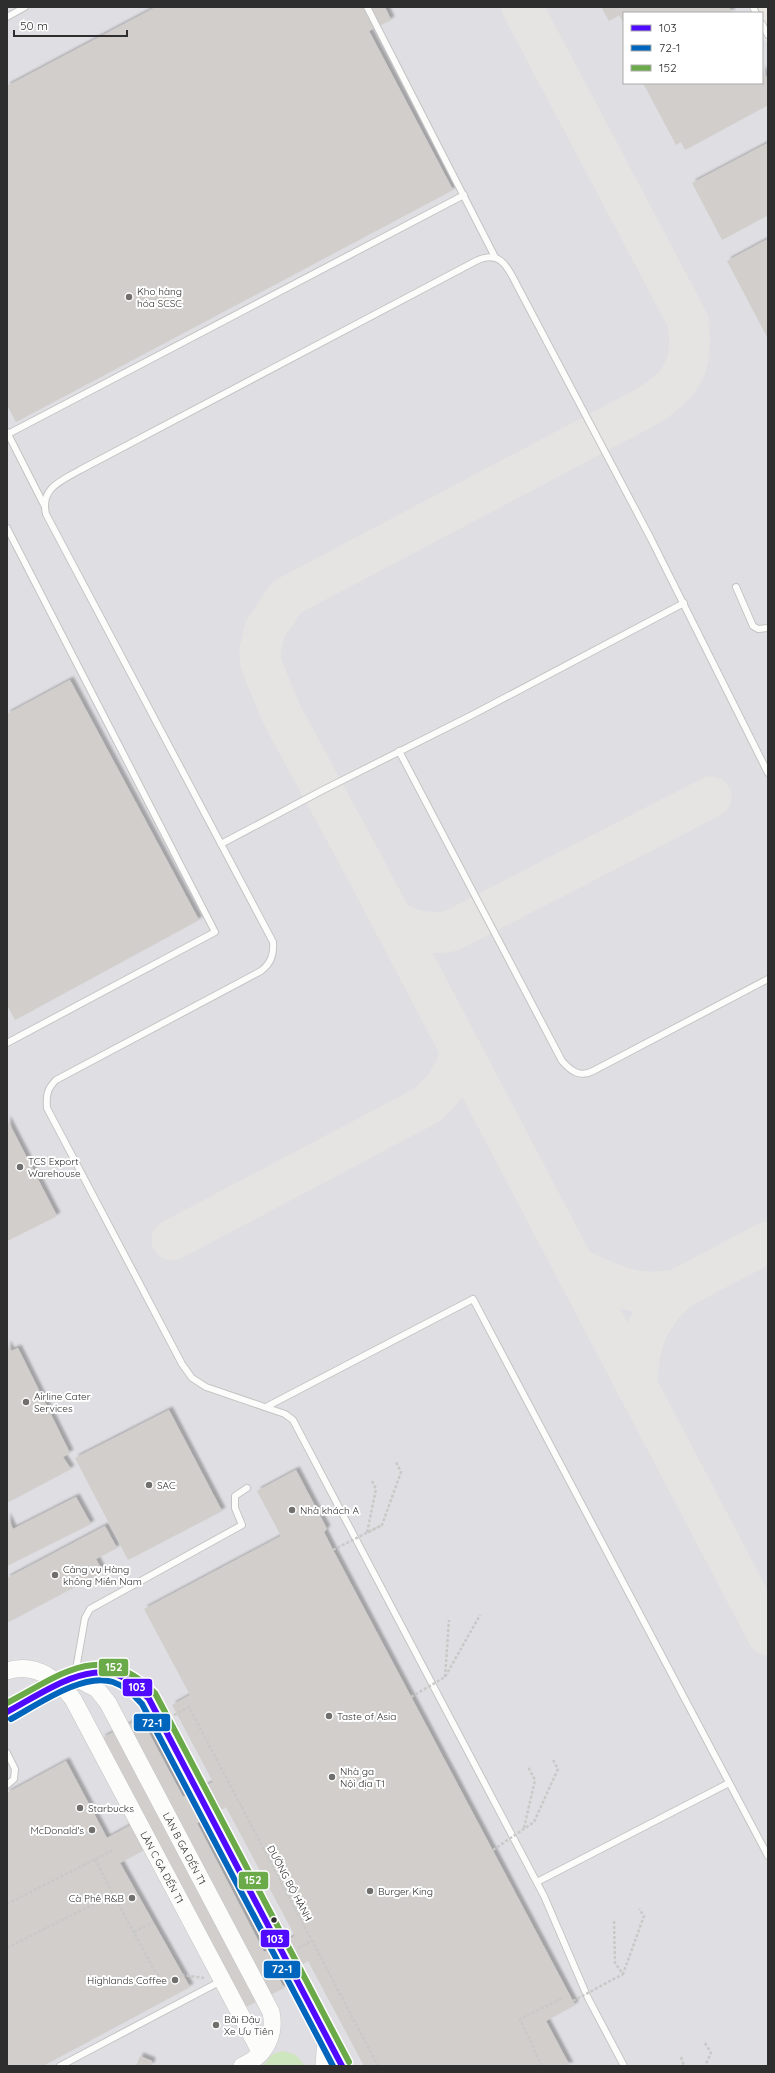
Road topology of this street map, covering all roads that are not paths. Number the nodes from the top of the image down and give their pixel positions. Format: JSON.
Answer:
{"nodes":[{"id":1,"x":25,"y":7,"type":"edge"},
{"id":2,"x":367,"y":7,"type":"edge"},
{"id":3,"x":7,"y":17,"type":"edge"},
{"id":4,"x":763,"y":26,"type":"edge"},
{"id":5,"x":768,"y":35,"type":"edge"},
{"id":6,"x":464,"y":195,"type":"junction"},
{"id":7,"x":495,"y":257,"type":"junction"},
{"id":8,"x":8,"y":433,"type":"edge"},
{"id":9,"x":44,"y":505,"type":"junction"},
{"id":10,"x":7,"y":528,"type":"edge"},
{"id":11,"x":736,"y":587,"type":"dead end"},
{"id":12,"x":684,"y":603,"type":"junction"},
{"id":13,"x":768,"y":628,"type":"edge"},
{"id":14,"x":399,"y":751,"type":"junction"},
{"id":15,"x":768,"y":773,"type":"edge"},
{"id":16,"x":221,"y":844,"type":"junction"},
{"id":17,"x":768,"y":979,"type":"edge"},
{"id":18,"x":7,"y":1043,"type":"edge"},
{"id":19,"x":266,"y":1407,"type":"junction"},
{"id":20,"x":247,"y":1488,"type":"dead end"},
{"id":21,"x":8,"y":1669,"type":"edge"},
{"id":22,"x":68,"y":1680,"type":"junction"},
{"id":23,"x":7,"y":1712,"type":"edge"},
{"id":24,"x":7,"y":1754,"type":"edge"},
{"id":25,"x":729,"y":1783,"type":"junction"},
{"id":26,"x":7,"y":1785,"type":"edge"},
{"id":27,"x":768,"y":1856,"type":"edge"},
{"id":28,"x":537,"y":1882,"type":"junction"},
{"id":29,"x":222,"y":1980,"type":"junction"},
{"id":30,"x":326,"y":2037,"type":"junction"},
{"id":31,"x":261,"y":2053,"type":"junction"},
{"id":32,"x":60,"y":2066,"type":"edge"},
{"id":33,"x":242,"y":2066,"type":"edge"},
{"id":34,"x":324,"y":2066,"type":"edge"},
{"id":35,"x":342,"y":2066,"type":"edge"},
{"id":36,"x":624,"y":2066,"type":"edge"}],
"edges":[{"from":1,"to":3,"type":"lane"},
{"from":2,"to":6,"type":"lane"},
{"from":4,"to":5,"type":"lane"},
{"from":6,"to":7,"type":"lane"},
{"from":6,"to":8,"type":"lane"},
{"from":7,"to":9,"type":"lane"},
{"from":7,"to":12,"type":"lane"},
{"from":8,"to":9,"type":"lane"},
{"from":9,"to":16,"type":"lane"},
{"from":10,"to":18,"type":"lane"},
{"from":11,"to":13,"type":"lane"},
{"from":12,"to":14,"type":"lane"},
{"from":12,"to":15,"type":"lane"},
{"from":14,"to":16,"type":"lane"},
{"from":14,"to":17,"type":"lane"},
{"from":16,"to":19,"type":"lane"},
{"from":19,"to":25,"type":"lane"},
{"from":19,"to":28,"type":"lane"},
{"from":20,"to":22,"type":"lane"},
{"from":21,"to":22,"type":"street","name":"LÀN B GA ĐẾN T1"},
{"from":22,"to":23,"type":"street"},
{"from":22,"to":29,"type":"street","name":"LÀN C GA ĐẾN T1"},
{"from":22,"to":30,"type":"street"},
{"from":22,"to":31,"type":"street","name":"LÀN B GA ĐẾN T1"},
{"from":24,"to":26,"type":"lane"},
{"from":25,"to":27,"type":"lane"},
{"from":25,"to":28,"type":"lane"},
{"from":28,"to":36,"type":"lane"},
{"from":29,"to":31,"type":"street","name":"LÀN C GA ĐẾN T1"},
{"from":29,"to":32,"type":"lane"},
{"from":30,"to":34,"type":"street"},
{"from":30,"to":35,"type":"street"},
{"from":31,"to":33,"type":"street"}]}
